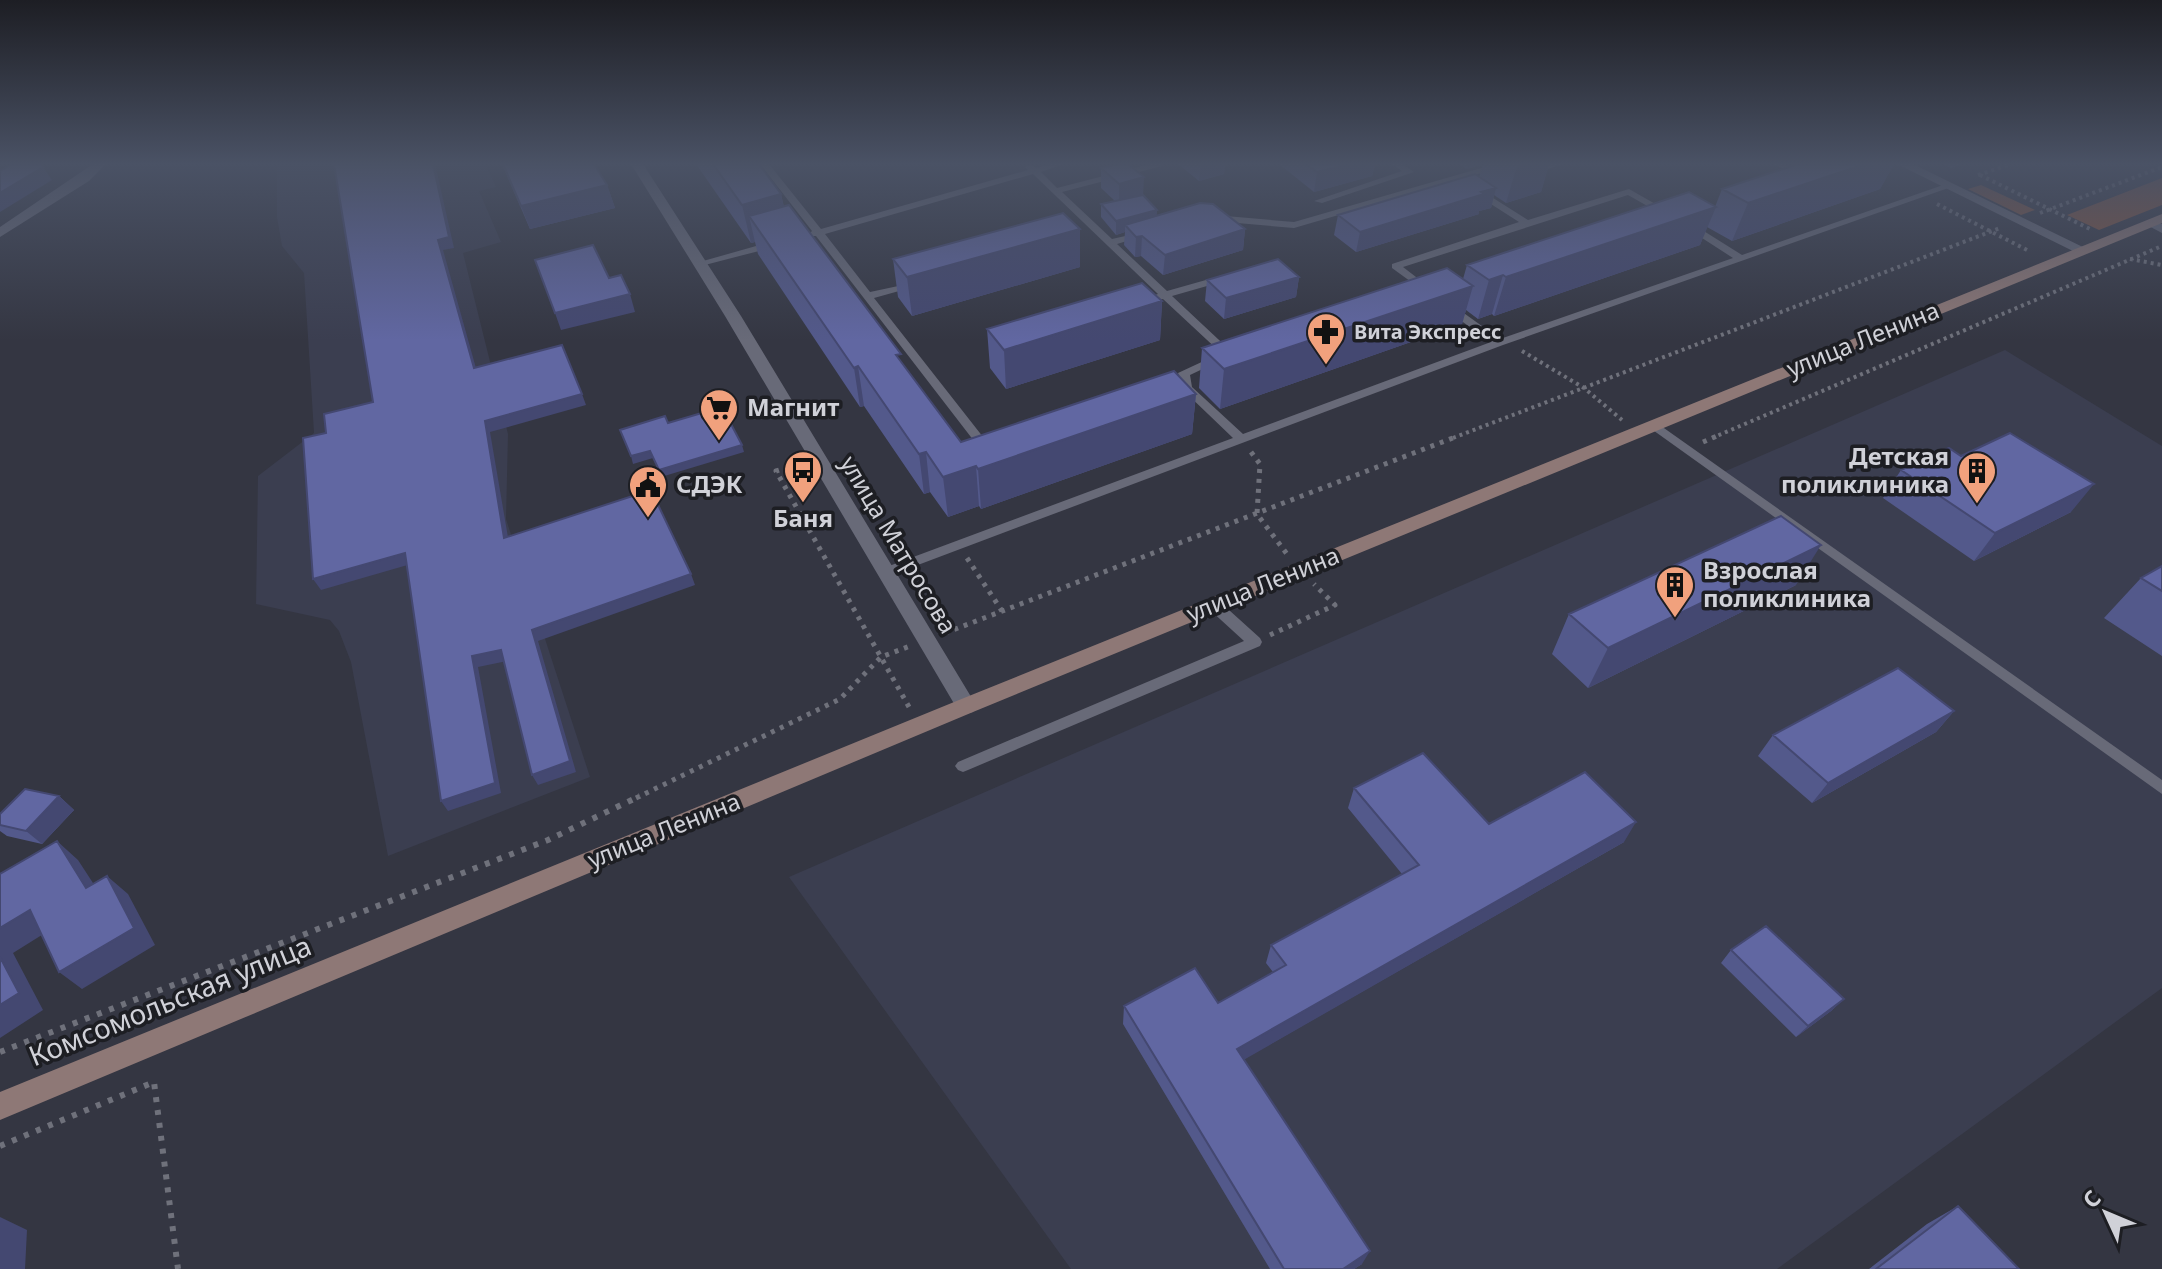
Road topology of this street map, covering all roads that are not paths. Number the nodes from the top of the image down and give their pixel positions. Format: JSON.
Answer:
{"nodes":[{"id":1,"x":675,"y":223,"type":"edge"},
{"id":2,"x":811,"y":223,"type":"edge"},
{"id":3,"x":850,"y":223,"type":"edge"},
{"id":4,"x":1090,"y":223,"type":"edge"},
{"id":5,"x":1273,"y":223,"type":"edge"},
{"id":6,"x":1300,"y":223,"type":"edge"},
{"id":7,"x":1527,"y":223,"type":"edge"},
{"id":8,"x":1684,"y":223,"type":"edge"},
{"id":9,"x":1843,"y":223,"type":"edge"},
{"id":10,"x":2026,"y":223,"type":"edge"},
{"id":11,"x":2158,"y":223,"type":"edge"},
{"id":12,"x":1154,"y":230,"type":"edge"},
{"id":13,"x":1098,"y":231,"type":"junction"},
{"id":14,"x":819,"y":233,"type":"junction"},
{"id":15,"x":1083,"y":236,"type":"dead end"},
{"id":16,"x":804,"y":237,"type":"edge"},
{"id":17,"x":789,"y":240,"type":"edge"},
{"id":18,"x":1110,"y":243,"type":"junction"},
{"id":19,"x":2082,"y":250,"type":"junction"},
{"id":20,"x":1742,"y":259,"type":"junction"},
{"id":21,"x":701,"y":263,"type":"junction"},
{"id":22,"x":1239,"y":273,"type":"edge"},
{"id":23,"x":929,"y":279,"type":"edge"},
{"id":24,"x":1444,"y":288,"type":"edge"},
{"id":25,"x":1429,"y":292,"type":"junction"},
{"id":26,"x":1165,"y":295,"type":"junction"},
{"id":27,"x":868,"y":296,"type":"junction"},
{"id":28,"x":1415,"y":297,"type":"edge"},
{"id":29,"x":1121,"y":308,"type":"edge"},
{"id":30,"x":1499,"y":343,"type":"junction"},
{"id":31,"x":1243,"y":350,"type":"edge"},
{"id":32,"x":1228,"y":354,"type":"junction"},
{"id":33,"x":1187,"y":388,"type":"junction"},
{"id":34,"x":1173,"y":393,"type":"edge"},
{"id":35,"x":1654,"y":425,"type":"junction"},
{"id":36,"x":1241,"y":439,"type":"junction"},
{"id":37,"x":1003,"y":447,"type":"edge"},
{"id":38,"x":886,"y":572,"type":"junction"},
{"id":39,"x":1214,"y":605,"type":"junction"},
{"id":40,"x":966,"y":706,"type":"junction"},
{"id":41,"x":963,"y":766,"type":"dead end"},
{"id":42,"x":2162,"y":788,"type":"edge"},
{"id":43,"x":365,"y":955,"type":"joint"},
{"id":44,"x":0,"y":1106,"type":"edge"}],
"edges":[{"from":1,"to":21,"type":"street","name":"улица Матросова"},
{"from":2,"to":14,"type":"lane"},
{"from":3,"to":14,"type":"lane"},
{"from":4,"to":13,"type":"lane"},
{"from":5,"to":6,"type":"lane"},
{"from":7,"to":25,"type":"lane"},
{"from":8,"to":20,"type":"lane"},
{"from":9,"to":20,"type":"lane"},
{"from":10,"to":19,"type":"street"},
{"from":11,"to":19,"type":"main road","name":"улица Ленина"},
{"from":12,"to":18,"type":"lane"},
{"from":13,"to":15,"type":"lane"},
{"from":13,"to":18,"type":"lane"},
{"from":14,"to":16,"type":"lane"},
{"from":14,"to":27,"type":"lane"},
{"from":17,"to":21,"type":"lane"},
{"from":18,"to":26,"type":"lane"},
{"from":19,"to":35,"type":"main road","name":"улица Ленина"},
{"from":20,"to":30,"type":"lane"},
{"from":21,"to":38,"type":"street","name":"улица Матросова"},
{"from":22,"to":26,"type":"lane"},
{"from":23,"to":27,"type":"lane"},
{"from":24,"to":25,"type":"lane"},
{"from":25,"to":28,"type":"lane"},
{"from":25,"to":30,"type":"lane"},
{"from":26,"to":29,"type":"lane"},
{"from":26,"to":32,"type":"lane"},
{"from":27,"to":37,"type":"lane"},
{"from":30,"to":36,"type":"lane"},
{"from":31,"to":32,"type":"lane"},
{"from":32,"to":33,"type":"lane"},
{"from":33,"to":34,"type":"lane"},
{"from":33,"to":36,"type":"lane"},
{"from":35,"to":39,"type":"main road","name":"улица Ленина"},
{"from":35,"to":42,"type":"lane"},
{"from":36,"to":38,"type":"lane"},
{"from":38,"to":40,"type":"street","name":"улица Матросова"},
{"from":39,"to":40,"type":"main road","name":"улица Ленина"},
{"from":39,"to":41,"type":"lane"},
{"from":40,"to":43,"type":"main road","name":"улица Ленина"},
{"from":43,"to":44,"type":"main road","name":"Комсомольская улица"}]}
